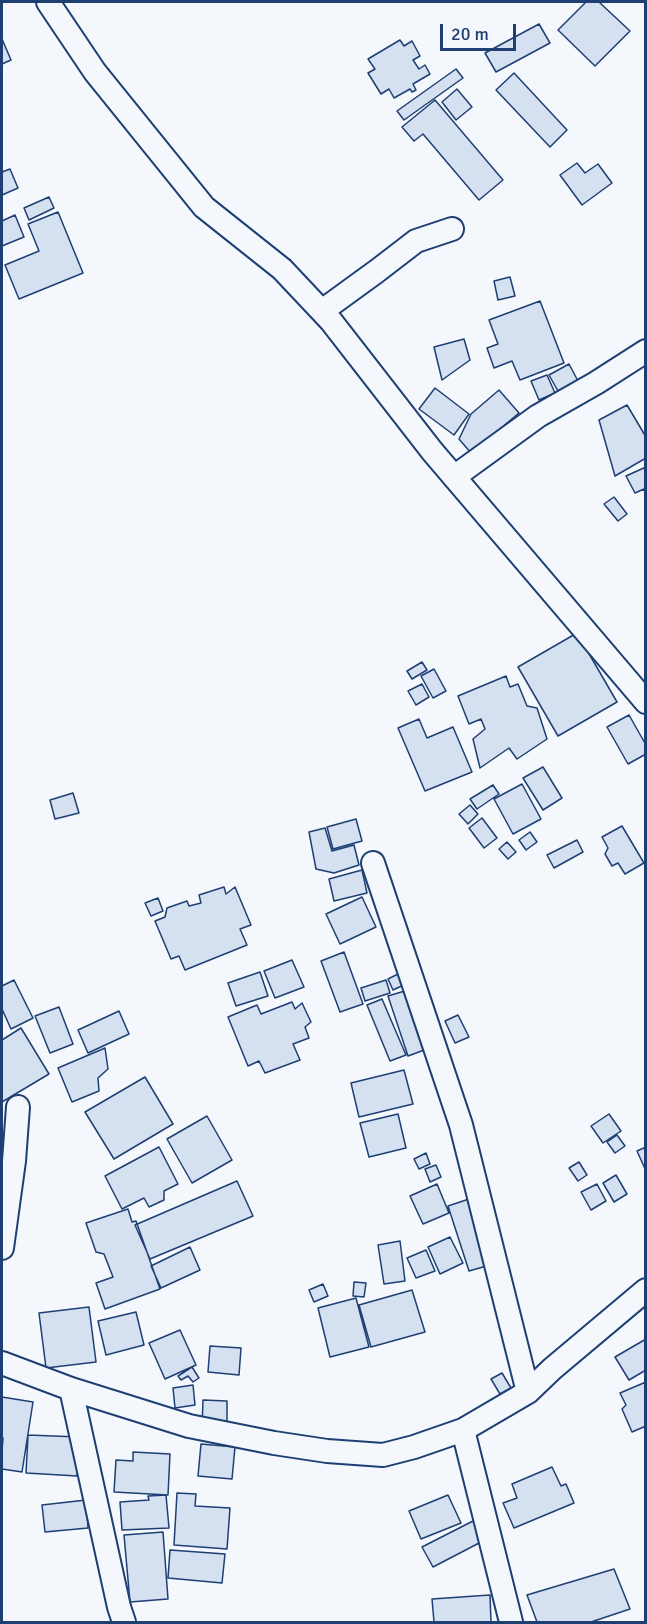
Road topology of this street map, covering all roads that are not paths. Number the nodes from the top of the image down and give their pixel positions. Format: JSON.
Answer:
{"nodes":[{"id":1,"x":48,"y":2,"type":"edge"},
{"id":2,"x":452,"y":229,"type":"dead end"},
{"id":3,"x":322,"y":311,"type":"junction"},
{"id":4,"x":645,"y":351,"type":"edge"},
{"id":5,"x":454,"y":477,"type":"junction"},
{"id":6,"x":645,"y":702,"type":"edge"},
{"id":7,"x":373,"y":863,"type":"dead end"},
{"id":8,"x":18,"y":1107,"type":"dead end"},
{"id":9,"x":2,"y":1248,"type":"edge"},
{"id":10,"x":645,"y":1290,"type":"edge"},
{"id":11,"x":2,"y":1363,"type":"edge"},
{"id":12,"x":71,"y":1389,"type":"junction"},
{"id":13,"x":528,"y":1392,"type":"junction"},
{"id":14,"x":463,"y":1430,"type":"junction"},
{"id":15,"x":124,"y":1623,"type":"edge"},
{"id":16,"x":512,"y":1623,"type":"edge"}],
"edges":[{"from":1,"to":3,"type":"street"},
{"from":2,"to":3,"type":"street"},
{"from":3,"to":5,"type":"street"},
{"from":4,"to":5,"type":"street"},
{"from":5,"to":6,"type":"street"},
{"from":7,"to":13,"type":"street"},
{"from":8,"to":9,"type":"street"},
{"from":10,"to":13,"type":"street"},
{"from":11,"to":12,"type":"street"},
{"from":12,"to":14,"type":"street"},
{"from":12,"to":15,"type":"street"},
{"from":13,"to":14,"type":"street"},
{"from":14,"to":16,"type":"street"}]}
